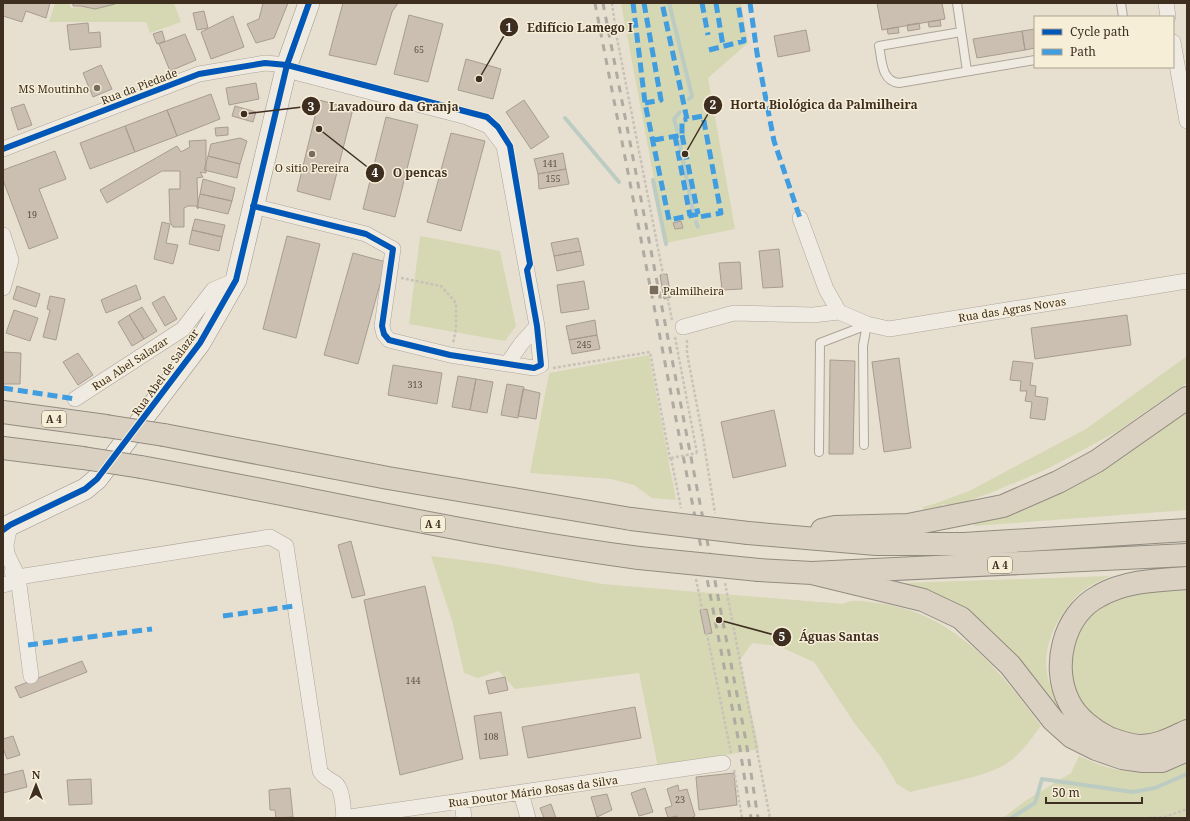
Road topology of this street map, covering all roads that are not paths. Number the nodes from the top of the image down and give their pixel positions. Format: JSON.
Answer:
{"nodes":[{"id":1,"x":308,"y":3,"type":"edge"},
{"id":2,"x":956,"y":3,"type":"edge"},
{"id":3,"x":1121,"y":3,"type":"edge"},
{"id":4,"x":1166,"y":3,"type":"edge"},
{"id":5,"x":1123,"y":16,"type":"edge"},
{"id":6,"x":1168,"y":16,"type":"edge"},
{"id":7,"x":961,"y":32,"type":"junction"},
{"id":8,"x":1174,"y":48,"type":"edge"},
{"id":9,"x":1034,"y":60,"type":"edge"},
{"id":10,"x":287,"y":65,"type":"junction"},
{"id":11,"x":968,"y":71,"type":"junction"},
{"id":12,"x":1187,"y":121,"type":"edge"},
{"id":13,"x":3,"y":149,"type":"edge"},
{"id":14,"x":253,"y":206,"type":"junction"},
{"id":15,"x":800,"y":218,"type":"dead end"},
{"id":16,"x":3,"y":235,"type":"edge"},
{"id":17,"x":6,"y":250,"type":"edge"},
{"id":18,"x":236,"y":280,"type":"junction"},
{"id":19,"x":1187,"y":281,"type":"edge"},
{"id":20,"x":3,"y":288,"type":"edge"},
{"id":21,"x":839,"y":312,"type":"junction"},
{"id":22,"x":867,"y":324,"type":"junction"},
{"id":23,"x":537,"y":326,"type":"junction"},
{"id":24,"x":677,"y":328,"type":"road end"},
{"id":25,"x":507,"y":364,"type":"junction"},
{"id":26,"x":1187,"y":398,"type":"edge"},
{"id":27,"x":75,"y":399,"type":"dead end"},
{"id":28,"x":3,"y":412,"type":"edge"},
{"id":29,"x":864,"y":446,"type":"dead end"},
{"id":30,"x":3,"y":448,"type":"edge"},
{"id":31,"x":818,"y":452,"type":"dead end"},
{"id":32,"x":7,"y":528,"type":"edge"},
{"id":33,"x":1187,"y":530,"type":"edge"},
{"id":34,"x":789,"y":536,"type":"junction"},
{"id":35,"x":1187,"y":555,"type":"edge"},
{"id":36,"x":3,"y":565,"type":"edge"},
{"id":37,"x":812,"y":573,"type":"junction"},
{"id":38,"x":18,"y":577,"type":"junction"},
{"id":39,"x":1187,"y":578,"type":"edge"},
{"id":40,"x":3,"y":585,"type":"edge"},
{"id":41,"x":31,"y":676,"type":"dead end"},
{"id":42,"x":1187,"y":731,"type":"edge"},
{"id":43,"x":1187,"y":750,"type":"edge"},
{"id":44,"x":728,"y":762,"type":"road end"},
{"id":45,"x":521,"y":793,"type":"junction"},
{"id":46,"x":462,"y":802,"type":"junction"},
{"id":47,"x":343,"y":818,"type":"edge"},
{"id":48,"x":464,"y":818,"type":"edge"},
{"id":49,"x":528,"y":818,"type":"edge"}],
"edges":[{"from":1,"to":10,"type":"street","name":"Rua Abel de Salazar"},
{"from":2,"to":7,"type":"lane"},
{"from":3,"to":5,"type":"lane"},
{"from":4,"to":6,"type":"street"},
{"from":7,"to":11,"type":"lane"},
{"from":7,"to":11,"type":"lane"},
{"from":8,"to":12,"type":"street"},
{"from":9,"to":11,"type":"lane"},
{"from":10,"to":13,"type":"street","name":"Rua da Piedade"},
{"from":10,"to":14,"type":"street","name":"Rua Abel de Salazar"},
{"from":10,"to":23,"type":"street"},
{"from":14,"to":18,"type":"street","name":"Rua Abel de Salazar"},
{"from":14,"to":25,"type":"street"},
{"from":15,"to":21,"type":"street"},
{"from":16,"to":17,"type":"street"},
{"from":17,"to":20,"type":"street"},
{"from":18,"to":27,"type":"street","name":"Rua Abel Salazar"},
{"from":18,"to":32,"type":"street","name":"Rua Abel de Salazar"},
{"from":19,"to":22,"type":"street","name":"Rua das Agras Novas"},
{"from":21,"to":22,"type":"street","name":"Rua das Agras Novas"},
{"from":21,"to":24,"type":"street","name":"Rua das Agras Novas"},
{"from":22,"to":29,"type":"lane"},
{"from":22,"to":31,"type":"lane"},
{"from":23,"to":25,"type":"street"},
{"from":23,"to":25,"type":"street"},
{"from":26,"to":34,"type":"highway"},
{"from":28,"to":34,"type":"highway","number":"A 4","bridge":true},
{"from":30,"to":37,"type":"highway","number":"A 4","bridge":true},
{"from":32,"to":38,"type":"street"},
{"from":33,"to":34,"type":"highway","number":"A 4"},
{"from":35,"to":37,"type":"highway","number":"A 4"},
{"from":36,"to":38,"type":"street"},
{"from":37,"to":43,"type":"highway"},
{"from":38,"to":40,"type":"street"},
{"from":38,"to":41,"type":"street"},
{"from":38,"to":47,"type":"street"},
{"from":39,"to":42,"type":"highway"},
{"from":44,"to":45,"type":"street","name":"Rua Doutor Mário Rosas da Silva"},
{"from":45,"to":46,"type":"street","name":"Rua Doutor Mário Rosas da Silva"},
{"from":45,"to":49,"type":"street"},
{"from":46,"to":47,"type":"street","name":"Rua Doutor Mário Rosas da Silva"},
{"from":46,"to":48,"type":"street"}]}
